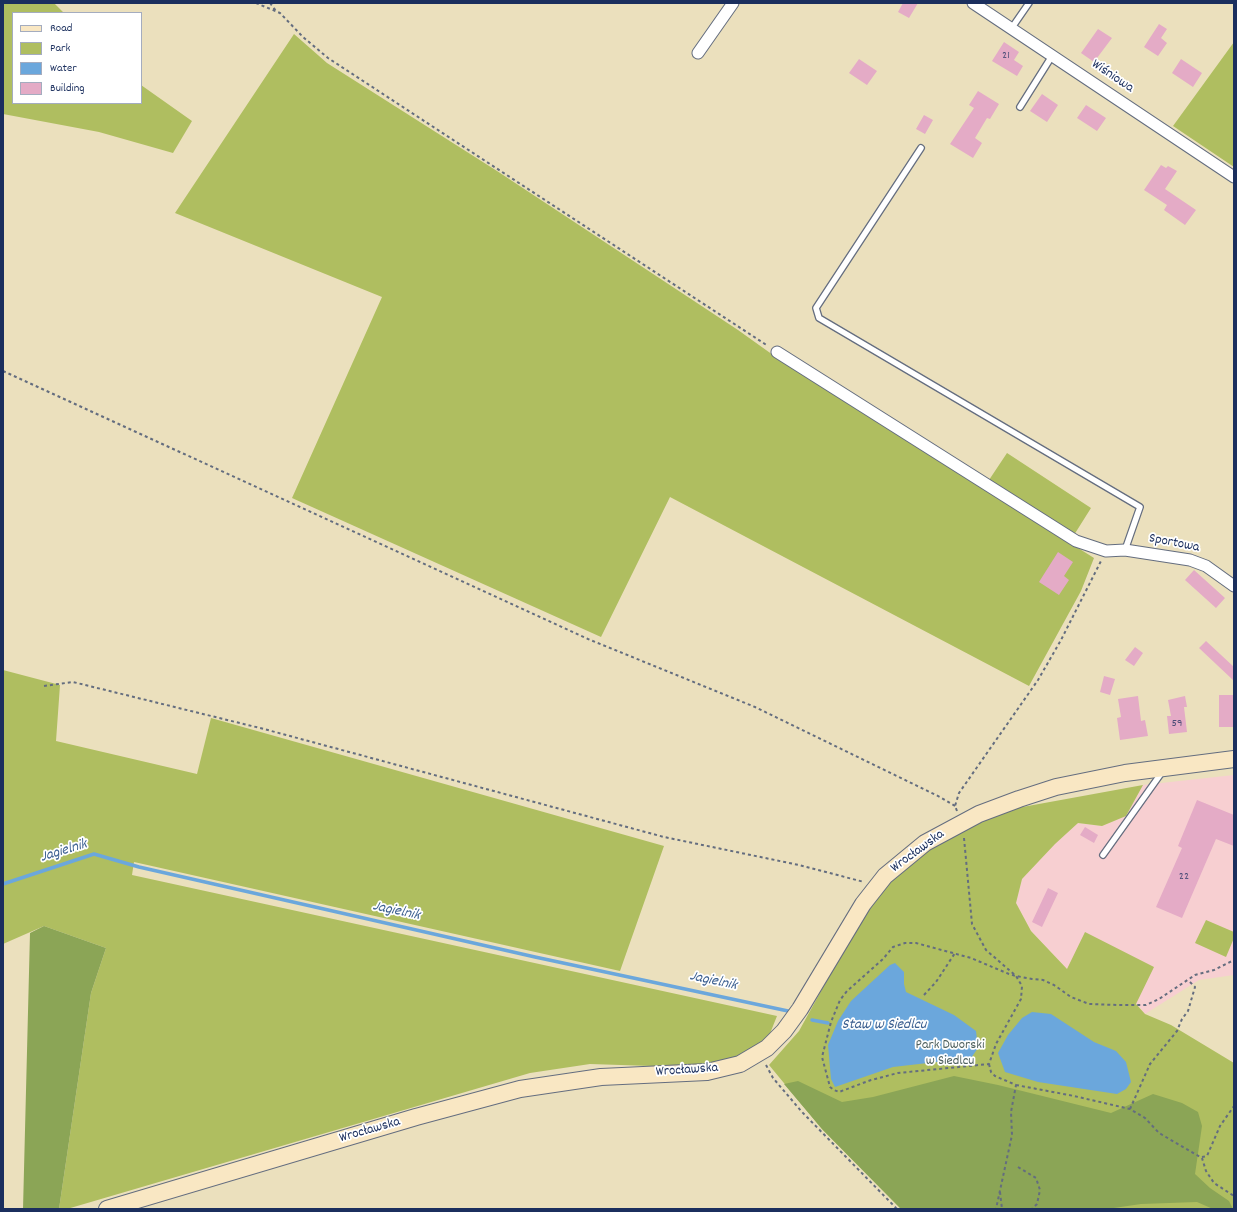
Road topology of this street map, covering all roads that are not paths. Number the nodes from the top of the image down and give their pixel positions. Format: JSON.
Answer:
{"nodes":[{"id":1,"x":733,"y":3,"type":"edge"},
{"id":2,"x":974,"y":3,"type":"edge"},
{"id":3,"x":1029,"y":3,"type":"edge"},
{"id":4,"x":1011,"y":29,"type":"junction"},
{"id":5,"x":698,"y":53,"type":"dead end"},
{"id":6,"x":1052,"y":56,"type":"junction"},
{"id":7,"x":1020,"y":106,"type":"dead end"},
{"id":8,"x":921,"y":148,"type":"dead end"},
{"id":9,"x":1234,"y":176,"type":"edge"},
{"id":10,"x":777,"y":352,"type":"road end"},
{"id":11,"x":1125,"y":550,"type":"junction"},
{"id":12,"x":1234,"y":586,"type":"edge"},
{"id":13,"x":1234,"y":759,"type":"edge"},
{"id":14,"x":1163,"y":768,"type":"junction"},
{"id":15,"x":1103,"y":855,"type":"dead end"},
{"id":16,"x":107,"y":1209,"type":"edge"}],
"edges":[{"from":1,"to":5,"type":"street"},
{"from":2,"to":4,"type":"street","name":"Wiśniowa"},
{"from":3,"to":4,"type":"lane"},
{"from":4,"to":6,"type":"street","name":"Wiśniowa"},
{"from":6,"to":7,"type":"lane"},
{"from":6,"to":9,"type":"street","name":"Wiśniowa"},
{"from":8,"to":11,"type":"lane"},
{"from":10,"to":11,"type":"street","name":"Sportowa"},
{"from":11,"to":12,"type":"street","name":"Sportowa"},
{"from":13,"to":14,"type":"street","name":"Wrocławska"},
{"from":14,"to":15,"type":"lane"},
{"from":14,"to":16,"type":"street","name":"Wrocławska"}]}
